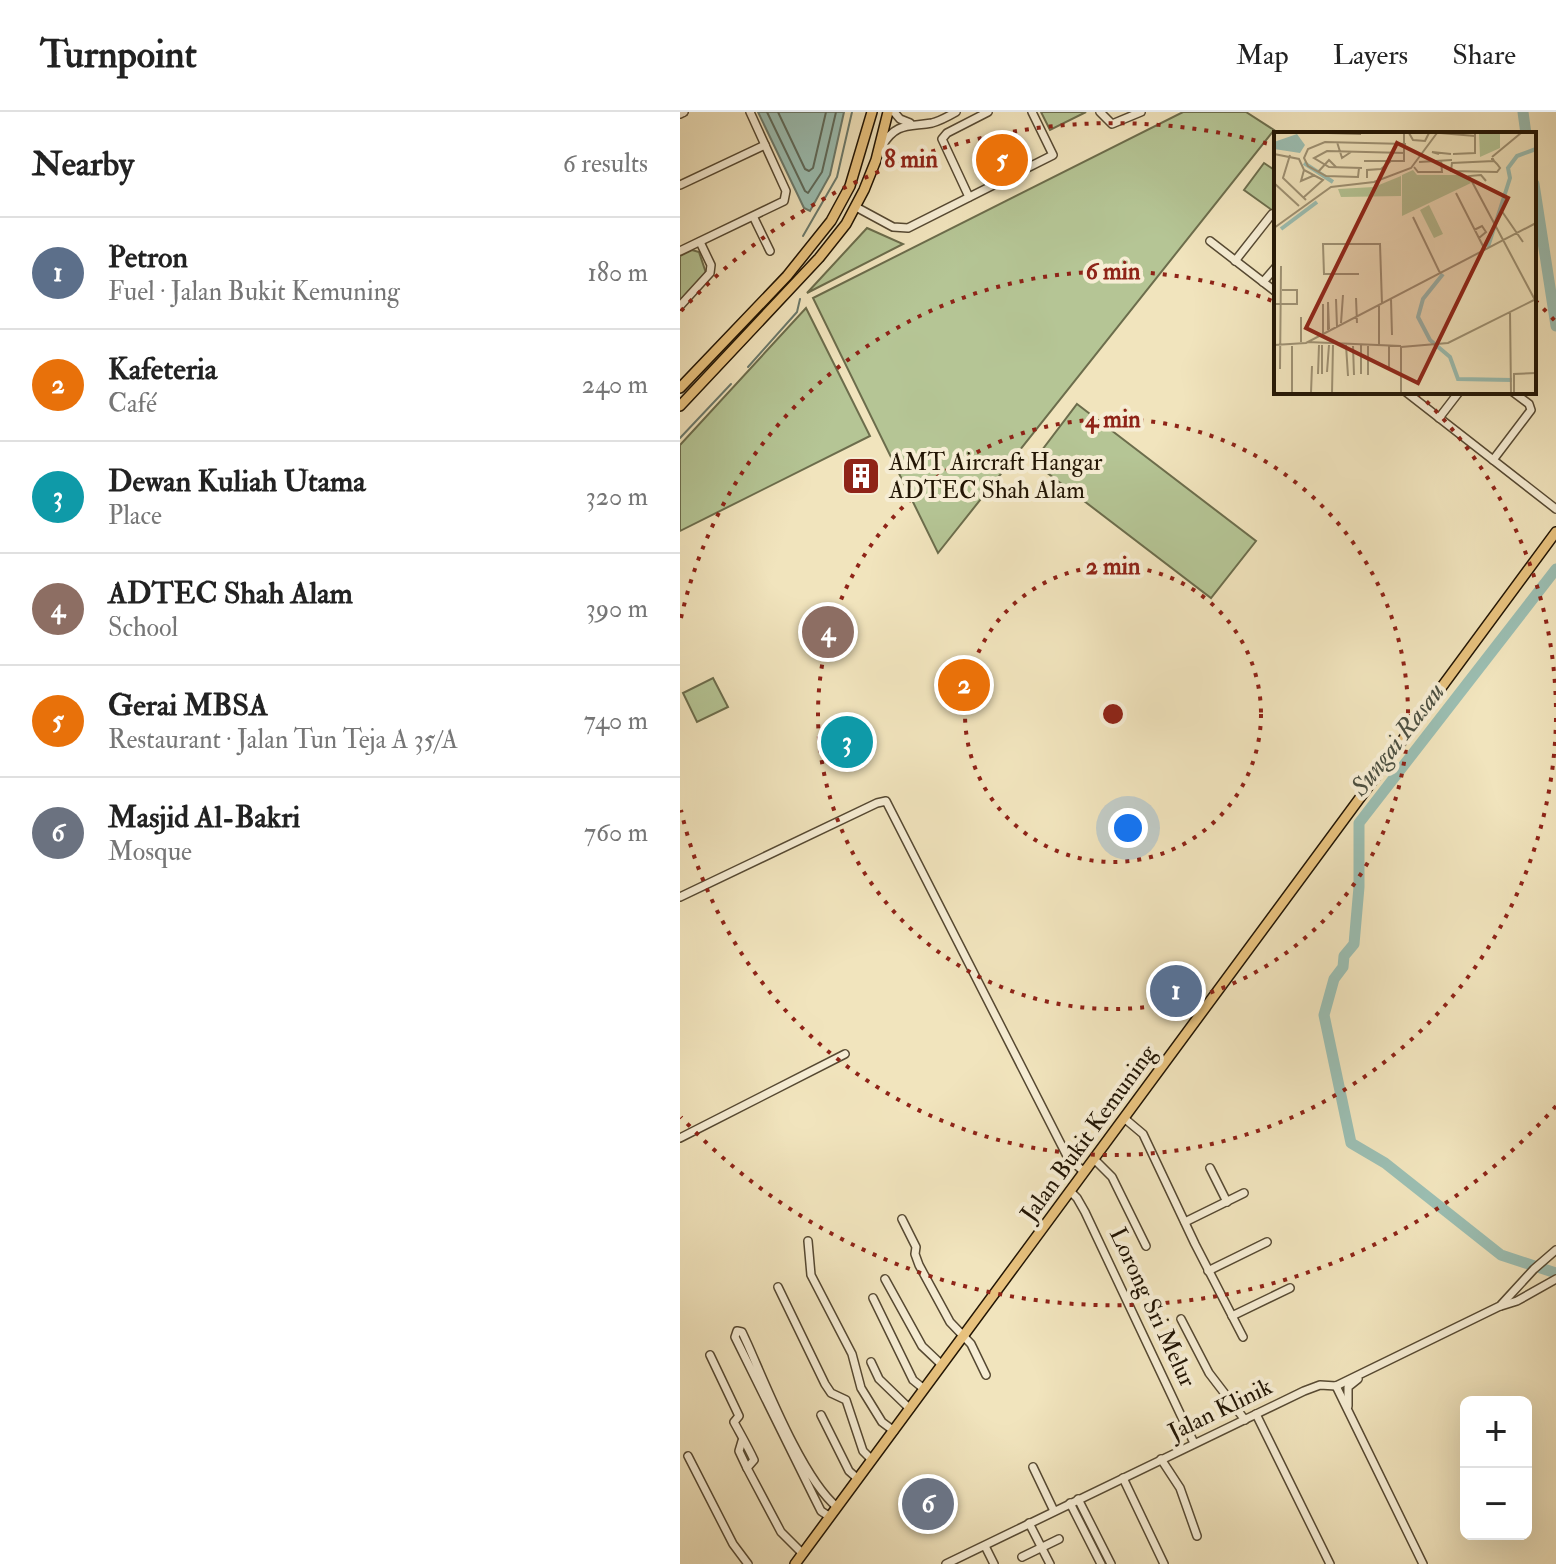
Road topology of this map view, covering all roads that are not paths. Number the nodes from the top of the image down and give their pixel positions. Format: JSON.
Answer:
{"nodes":[{"id":1,"x":750,"y":112,"type":"edge"},
{"id":2,"x":872,"y":112,"type":"edge"},
{"id":3,"x":888,"y":112,"type":"edge"},
{"id":4,"x":894,"y":112,"type":"edge"},
{"id":5,"x":956,"y":112,"type":"edge"},
{"id":6,"x":988,"y":112,"type":"edge"},
{"id":7,"x":1032,"y":112,"type":"edge"},
{"id":8,"x":1100,"y":112,"type":"edge"},
{"id":9,"x":1141,"y":112,"type":"edge"},
{"id":10,"x":912,"y":124,"type":"junction"},
{"id":11,"x":765,"y":145,"type":"junction"},
{"id":12,"x":876,"y":160,"type":"junction"},
{"id":13,"x":680,"y":185,"type":"edge"},
{"id":14,"x":969,"y":197,"type":"junction"},
{"id":15,"x":856,"y":207,"type":"junction"},
{"id":16,"x":1272,"y":214,"type":"dead end"},
{"id":17,"x":754,"y":218,"type":"junction"},
{"id":18,"x":1210,"y":241,"type":"dead end"},
{"id":19,"x":700,"y":242,"type":"junction"},
{"id":20,"x":680,"y":251,"type":"edge"},
{"id":21,"x":770,"y":251,"type":"dead end"},
{"id":22,"x":1235,"y":261,"type":"junction"},
{"id":23,"x":1274,"y":269,"type":"edge"},
{"id":24,"x":1263,"y":282,"type":"junction"},
{"id":25,"x":1274,"y":290,"type":"edge"},
{"id":26,"x":680,"y":306,"type":"edge"},
{"id":27,"x":680,"y":388,"type":"edge"},
{"id":28,"x":1409,"y":394,"type":"edge"},
{"id":29,"x":1457,"y":394,"type":"edge"},
{"id":30,"x":1516,"y":394,"type":"edge"},
{"id":31,"x":680,"y":406,"type":"edge"},
{"id":32,"x":1439,"y":418,"type":"junction"},
{"id":33,"x":1493,"y":460,"type":"junction"},
{"id":34,"x":1556,"y":509,"type":"edge"},
{"id":35,"x":1556,"y":532,"type":"edge"},
{"id":36,"x":680,"y":897,"type":"edge"},
{"id":37,"x":845,"y":1054,"type":"dead end"},
{"id":38,"x":1124,"y":1118,"type":"junction"},
{"id":39,"x":680,"y":1138,"type":"edge"},
{"id":40,"x":1094,"y":1159,"type":"junction"},
{"id":41,"x":1210,"y":1168,"type":"dead end"},
{"id":42,"x":1084,"y":1172,"type":"junction"},
{"id":43,"x":1070,"y":1191,"type":"junction"},
{"id":44,"x":1244,"y":1193,"type":"dead end"},
{"id":45,"x":1227,"y":1202,"type":"junction"},
{"id":46,"x":902,"y":1219,"type":"dead end"},
{"id":47,"x":1185,"y":1222,"type":"junction"},
{"id":48,"x":808,"y":1241,"type":"dead end"},
{"id":49,"x":1267,"y":1242,"type":"dead end"},
{"id":50,"x":1146,"y":1246,"type":"dead end"},
{"id":51,"x":1556,"y":1250,"type":"edge"},
{"id":52,"x":1208,"y":1271,"type":"junction"},
{"id":53,"x":885,"y":1279,"type":"dead end"},
{"id":54,"x":1555,"y":1279,"type":"edge"},
{"id":55,"x":778,"y":1287,"type":"dead end"},
{"id":56,"x":1290,"y":1288,"type":"dead end"},
{"id":57,"x":873,"y":1298,"type":"dead end"},
{"id":58,"x":1500,"y":1306,"type":"junction"},
{"id":59,"x":1232,"y":1316,"type":"junction"},
{"id":60,"x":1181,"y":1319,"type":"dead end"},
{"id":61,"x":964,"y":1336,"type":"junction"},
{"id":62,"x":1243,"y":1337,"type":"dead end"},
{"id":63,"x":710,"y":1355,"type":"dead end"},
{"id":64,"x":871,"y":1362,"type":"dead end"},
{"id":65,"x":942,"y":1365,"type":"junction"},
{"id":66,"x":1379,"y":1365,"type":"junction"},
{"id":67,"x":986,"y":1375,"type":"dead end"},
{"id":68,"x":879,"y":1379,"type":"junction"},
{"id":69,"x":1336,"y":1386,"type":"junction"},
{"id":70,"x":861,"y":1388,"type":"junction"},
{"id":71,"x":924,"y":1389,"type":"junction"},
{"id":72,"x":910,"y":1409,"type":"junction"},
{"id":73,"x":1349,"y":1412,"type":"junction"},
{"id":74,"x":1256,"y":1414,"type":"junction"},
{"id":75,"x":821,"y":1415,"type":"dead end"},
{"id":76,"x":1245,"y":1420,"type":"junction"},
{"id":77,"x":894,"y":1431,"type":"junction"},
{"id":78,"x":1194,"y":1443,"type":"junction"},
{"id":79,"x":688,"y":1456,"type":"dead end"},
{"id":80,"x":1161,"y":1459,"type":"junction"},
{"id":81,"x":872,"y":1460,"type":"junction"},
{"id":82,"x":1033,"y":1467,"type":"dead end"},
{"id":83,"x":1123,"y":1478,"type":"junction"},
{"id":84,"x":858,"y":1479,"type":"junction"},
{"id":85,"x":1074,"y":1501,"type":"junction"},
{"id":86,"x":837,"y":1507,"type":"junction"},
{"id":87,"x":1054,"y":1511,"type":"junction"},
{"id":88,"x":830,"y":1517,"type":"junction"},
{"id":89,"x":1029,"y":1523,"type":"junction"},
{"id":90,"x":1197,"y":1536,"type":"dead end"},
{"id":91,"x":1059,"y":1539,"type":"dead end"},
{"id":92,"x":985,"y":1546,"type":"junction"},
{"id":93,"x":1042,"y":1547,"type":"junction"},
{"id":94,"x":803,"y":1554,"type":"junction"},
{"id":95,"x":1022,"y":1557,"type":"dead end"},
{"id":96,"x":748,"y":1564,"type":"edge"},
{"id":97,"x":795,"y":1564,"type":"edge"},
{"id":98,"x":946,"y":1564,"type":"edge"},
{"id":99,"x":994,"y":1564,"type":"edge"},
{"id":100,"x":1050,"y":1564,"type":"edge"},
{"id":101,"x":1101,"y":1564,"type":"edge"},
{"id":102,"x":1111,"y":1564,"type":"edge"},
{"id":103,"x":1164,"y":1564,"type":"edge"},
{"id":104,"x":1330,"y":1564,"type":"edge"},
{"id":105,"x":1423,"y":1564,"type":"edge"}],
"edges":[{"from":1,"to":11,"type":"street"},
{"from":2,"to":27,"type":"main road"},
{"from":3,"to":12,"type":"main road"},
{"from":4,"to":10,"type":"street"},
{"from":5,"to":10,"type":"street"},
{"from":6,"to":14,"type":"street"},
{"from":7,"to":14,"type":"street"},
{"from":8,"to":9,"type":"street"},
{"from":10,"to":12,"type":"street"},
{"from":11,"to":13,"type":"street"},
{"from":11,"to":17,"type":"street"},
{"from":12,"to":15,"type":"main road"},
{"from":14,"to":15,"type":"street"},
{"from":15,"to":31,"type":"main road"},
{"from":16,"to":22,"type":"street"},
{"from":17,"to":19,"type":"street"},
{"from":17,"to":21,"type":"street"},
{"from":18,"to":22,"type":"street"},
{"from":19,"to":20,"type":"street"},
{"from":19,"to":26,"type":"street"},
{"from":22,"to":24,"type":"street"},
{"from":23,"to":24,"type":"street"},
{"from":24,"to":25,"type":"street"},
{"from":28,"to":32,"type":"street"},
{"from":29,"to":32,"type":"street"},
{"from":30,"to":33,"type":"street"},
{"from":32,"to":33,"type":"street"},
{"from":33,"to":34,"type":"street"},
{"from":35,"to":38,"type":"main road","name":"Jalan Bukit Kemuning"},
{"from":36,"to":42,"type":"street"},
{"from":37,"to":39,"type":"street"},
{"from":38,"to":40,"type":"main road","name":"Jalan Bukit Kemuning"},
{"from":38,"to":47,"type":"street"},
{"from":40,"to":42,"type":"main road","name":"Jalan Bukit Kemuning"},
{"from":40,"to":50,"type":"street"},
{"from":41,"to":45,"type":"street"},
{"from":42,"to":43,"type":"main road","name":"Jalan Bukit Kemuning"},
{"from":43,"to":61,"type":"main road","name":"Jalan Bukit Kemuning"},
{"from":43,"to":78,"type":"street","name":"Lorong Sri Melur"},
{"from":44,"to":45,"type":"street"},
{"from":45,"to":47,"type":"street"},
{"from":46,"to":61,"type":"street"},
{"from":47,"to":52,"type":"street"},
{"from":48,"to":70,"type":"street"},
{"from":49,"to":52,"type":"street"},
{"from":51,"to":58,"type":"street"},
{"from":52,"to":59,"type":"street"},
{"from":53,"to":65,"type":"street"},
{"from":54,"to":58,"type":"street"},
{"from":55,"to":81,"type":"street"},
{"from":56,"to":59,"type":"street"},
{"from":57,"to":71,"type":"street"},
{"from":58,"to":66,"type":"street"},
{"from":59,"to":62,"type":"street"},
{"from":60,"to":76,"type":"street"},
{"from":61,"to":65,"type":"main road","name":"Jalan Bukit Kemuning"},
{"from":61,"to":67,"type":"street"},
{"from":63,"to":94,"type":"street"},
{"from":64,"to":68,"type":"street"},
{"from":65,"to":71,"type":"main road","name":"Jalan Bukit Kemuning"},
{"from":66,"to":69,"type":"street","name":"Jalan Klinik"},
{"from":66,"to":73,"type":"street"},
{"from":68,"to":70,"type":"street"},
{"from":68,"to":72,"type":"street"},
{"from":69,"to":73,"type":"street"},
{"from":69,"to":74,"type":"street","name":"Jalan Klinik"},
{"from":70,"to":77,"type":"street"},
{"from":71,"to":72,"type":"main road","name":"Jalan Bukit Kemuning"},
{"from":72,"to":77,"type":"main road","name":"Jalan Bukit Kemuning"},
{"from":73,"to":105,"type":"street"},
{"from":74,"to":76,"type":"street","name":"Jalan Klinik"},
{"from":74,"to":104,"type":"street"},
{"from":75,"to":84,"type":"street"},
{"from":76,"to":78,"type":"street","name":"Jalan Klinik"},
{"from":77,"to":81,"type":"main road","name":"Jalan Bukit Kemuning"},
{"from":78,"to":80,"type":"street","name":"Jalan Klinik"},
{"from":79,"to":96,"type":"street"},
{"from":80,"to":83,"type":"street","name":"Jalan Klinik"},
{"from":80,"to":90,"type":"street"},
{"from":81,"to":84,"type":"main road","name":"Jalan Bukit Kemuning"},
{"from":82,"to":87,"type":"street"},
{"from":83,"to":85,"type":"street","name":"Jalan Klinik"},
{"from":83,"to":103,"type":"street"},
{"from":84,"to":86,"type":"main road","name":"Jalan Bukit Kemuning"},
{"from":85,"to":87,"type":"street","name":"Jalan Klinik"},
{"from":85,"to":101,"type":"street"},
{"from":85,"to":102,"type":"street"},
{"from":86,"to":88,"type":"main road","name":"Jalan Bukit Kemuning"},
{"from":86,"to":88,"type":"street"},
{"from":87,"to":89,"type":"street","name":"Jalan Klinik"},
{"from":88,"to":94,"type":"main road","name":"Jalan Bukit Kemuning"},
{"from":89,"to":92,"type":"street","name":"Jalan Klinik"},
{"from":89,"to":93,"type":"street"},
{"from":91,"to":93,"type":"street"},
{"from":92,"to":98,"type":"street","name":"Jalan Klinik"},
{"from":92,"to":99,"type":"street"},
{"from":93,"to":95,"type":"street"},
{"from":93,"to":100,"type":"street"},
{"from":94,"to":97,"type":"main road","name":"Jalan Bukit Kemuning"}]}
